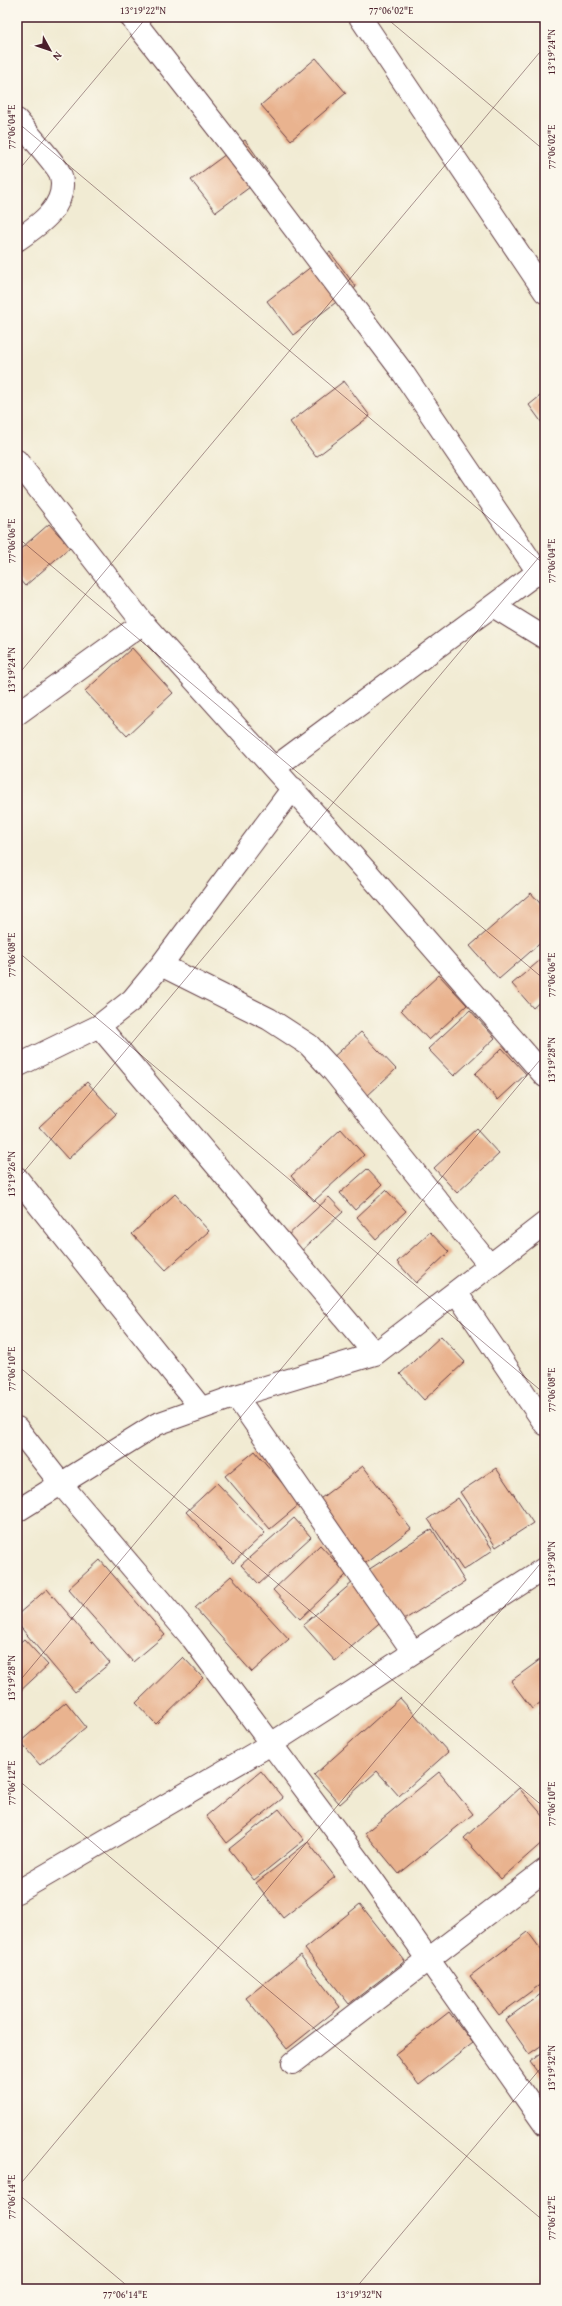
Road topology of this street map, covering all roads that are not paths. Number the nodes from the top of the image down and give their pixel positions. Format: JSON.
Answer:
{"nodes":[{"id":1,"x":131,"y":17,"type":"edge"},
{"id":2,"x":360,"y":17,"type":"edge"},
{"id":3,"x":17,"y":120,"type":"edge"},
{"id":4,"x":17,"y":240,"type":"edge"},
{"id":5,"x":545,"y":292,"type":"edge"},
{"id":6,"x":17,"y":462,"type":"edge"},
{"id":7,"x":541,"y":570,"type":"edge"},
{"id":8,"x":493,"y":606,"type":"junction"},
{"id":9,"x":143,"y":623,"type":"junction"},
{"id":10,"x":545,"y":638,"type":"edge"},
{"id":11,"x":17,"y":714,"type":"edge"},
{"id":12,"x":274,"y":768,"type":"junction"},
{"id":13,"x":293,"y":788,"type":"junction"},
{"id":14,"x":161,"y":965,"type":"junction"},
{"id":15,"x":98,"y":1026,"type":"junction"},
{"id":16,"x":17,"y":1066,"type":"edge"},
{"id":17,"x":545,"y":1076,"type":"edge"},
{"id":18,"x":17,"y":1178,"type":"edge"},
{"id":19,"x":545,"y":1223,"type":"edge"},
{"id":20,"x":490,"y":1266,"type":"junction"},
{"id":21,"x":456,"y":1292,"type":"junction"},
{"id":22,"x":375,"y":1354,"type":"junction"},
{"id":23,"x":236,"y":1396,"type":"junction"},
{"id":24,"x":201,"y":1408,"type":"junction"},
{"id":25,"x":545,"y":1424,"type":"edge"},
{"id":26,"x":17,"y":1428,"type":"edge"},
{"id":27,"x":61,"y":1484,"type":"junction"},
{"id":28,"x":17,"y":1511,"type":"edge"},
{"id":29,"x":545,"y":1568,"type":"edge"},
{"id":30,"x":413,"y":1652,"type":"junction"},
{"id":31,"x":271,"y":1744,"type":"junction"},
{"id":32,"x":545,"y":1870,"type":"edge"},
{"id":33,"x":17,"y":1892,"type":"edge"},
{"id":34,"x":427,"y":1958,"type":"junction"},
{"id":35,"x":293,"y":2063,"type":"dead end"},
{"id":36,"x":545,"y":2126,"type":"edge"}],
"edges":[{"from":1,"to":7,"type":"street"},
{"from":2,"to":5,"type":"street"},
{"from":3,"to":4,"type":"street"},
{"from":6,"to":9,"type":"street"},
{"from":7,"to":8,"type":"street"},
{"from":8,"to":10,"type":"street"},
{"from":8,"to":12,"type":"street"},
{"from":9,"to":11,"type":"street"},
{"from":9,"to":12,"type":"street"},
{"from":12,"to":13,"type":"street"},
{"from":13,"to":14,"type":"street"},
{"from":13,"to":17,"type":"street"},
{"from":14,"to":15,"type":"street"},
{"from":14,"to":20,"type":"street"},
{"from":15,"to":16,"type":"street"},
{"from":15,"to":22,"type":"street"},
{"from":18,"to":24,"type":"street"},
{"from":19,"to":20,"type":"street"},
{"from":20,"to":21,"type":"street"},
{"from":21,"to":22,"type":"street"},
{"from":21,"to":25,"type":"street"},
{"from":22,"to":23,"type":"street"},
{"from":23,"to":24,"type":"street"},
{"from":23,"to":30,"type":"street"},
{"from":24,"to":27,"type":"street"},
{"from":26,"to":27,"type":"street"},
{"from":27,"to":28,"type":"street"},
{"from":27,"to":31,"type":"street"},
{"from":29,"to":30,"type":"street"},
{"from":30,"to":31,"type":"street"},
{"from":31,"to":33,"type":"street"},
{"from":31,"to":34,"type":"street"},
{"from":32,"to":34,"type":"street"},
{"from":34,"to":35,"type":"street"},
{"from":34,"to":36,"type":"street"}]}
